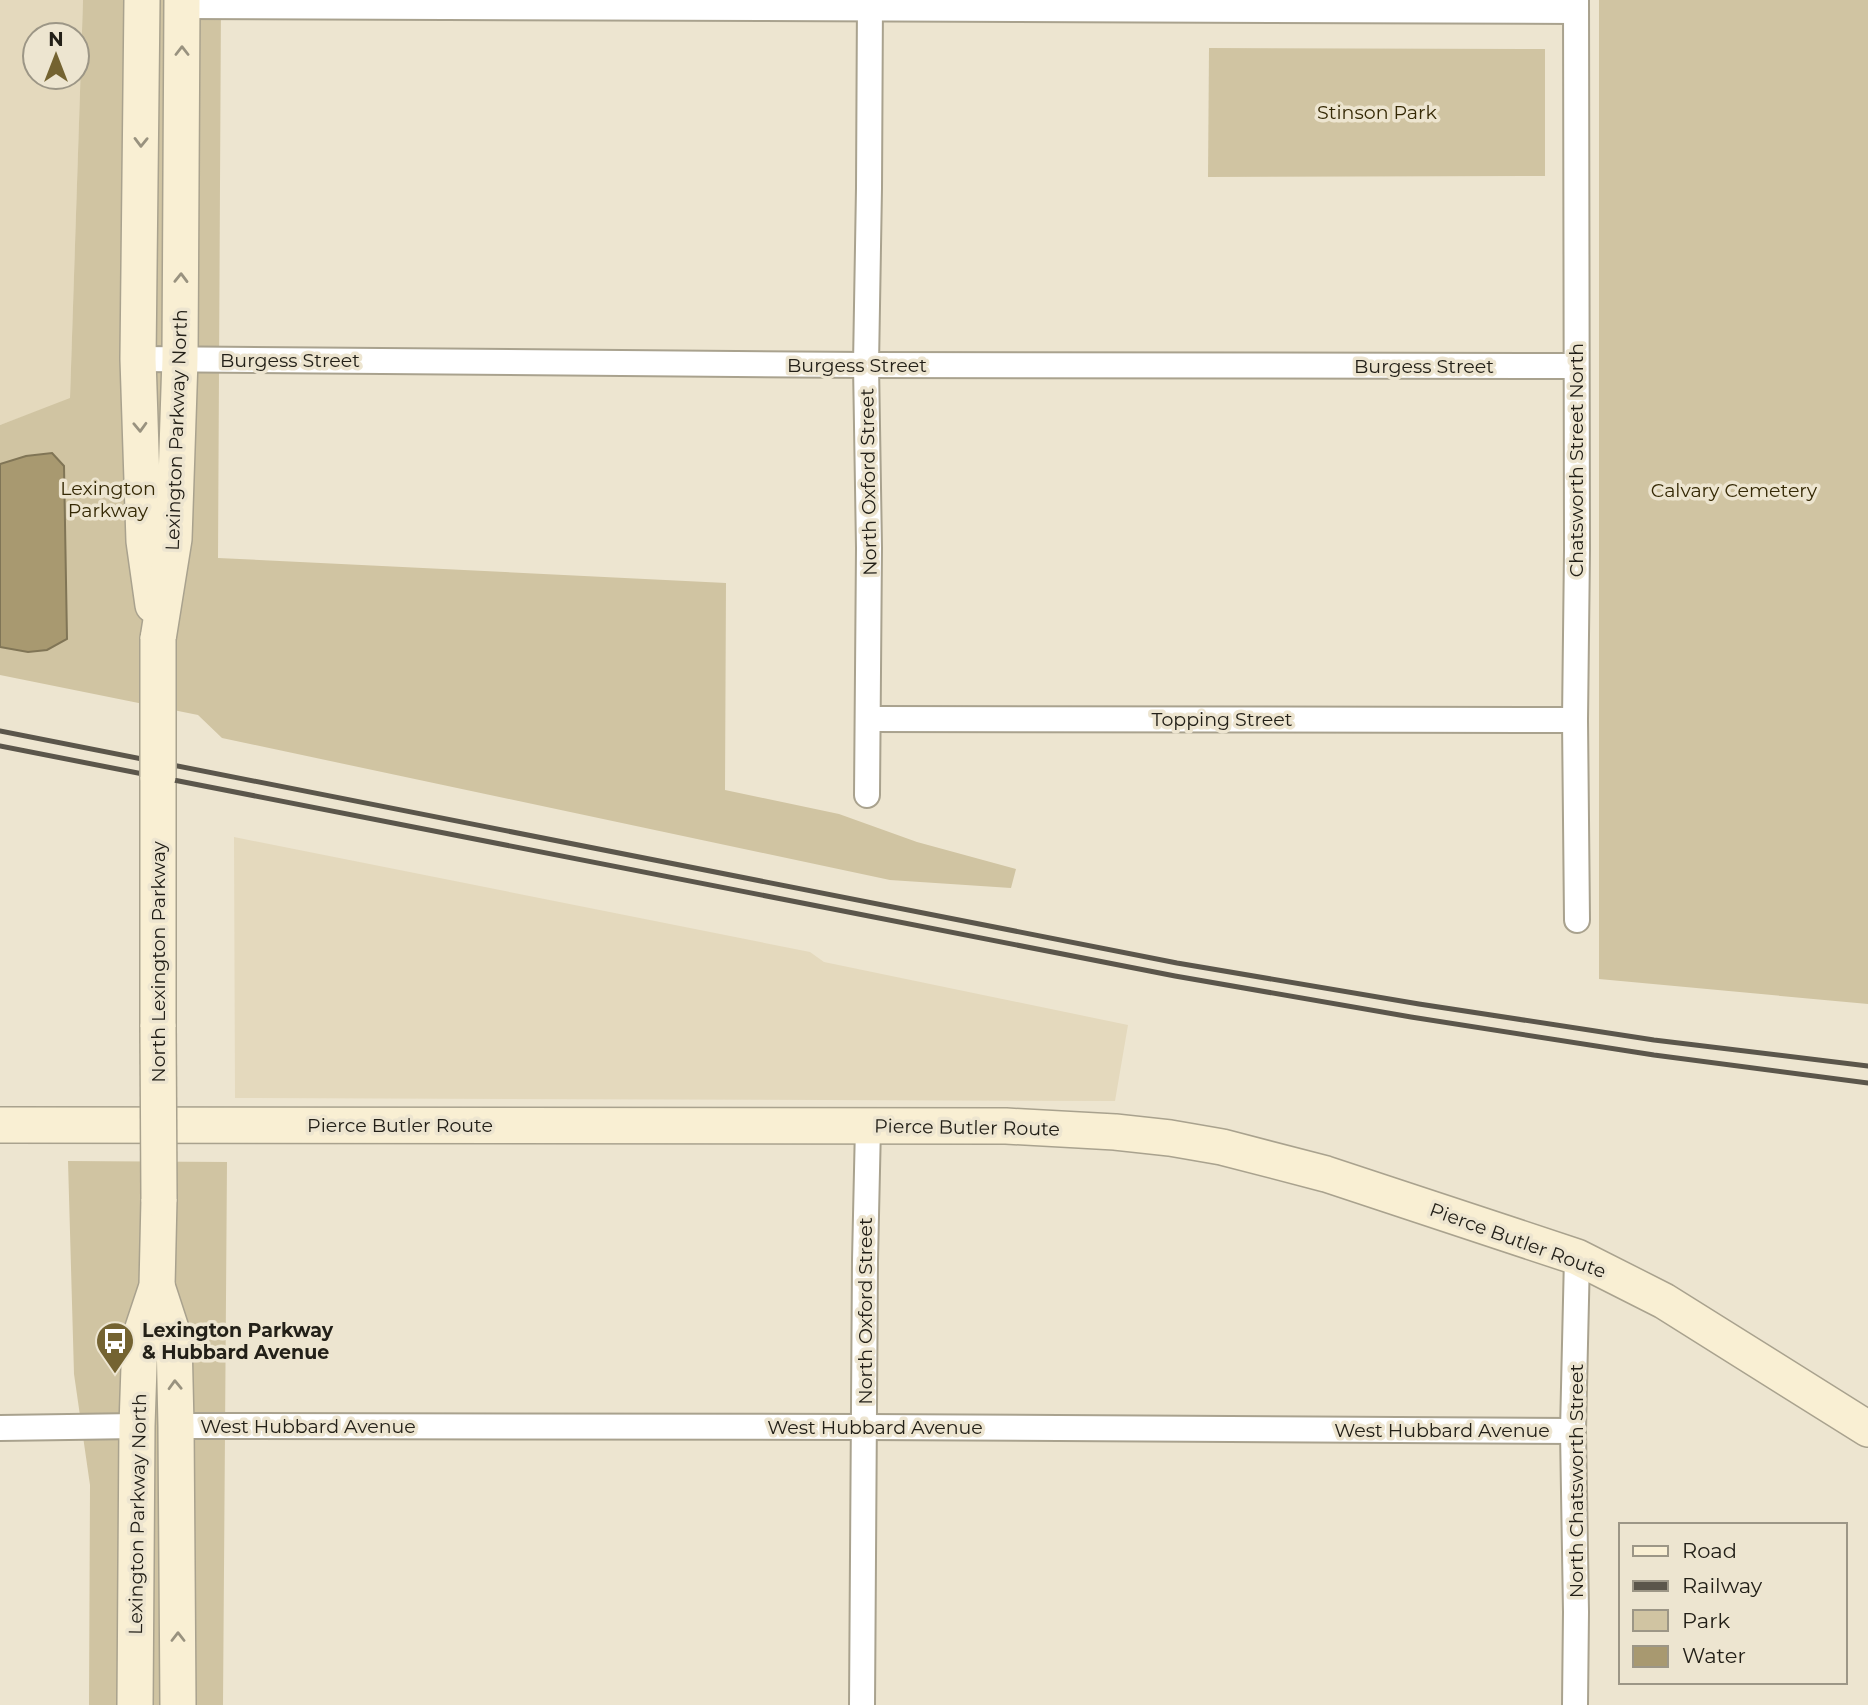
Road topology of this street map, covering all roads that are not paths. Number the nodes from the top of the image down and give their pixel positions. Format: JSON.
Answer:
{"nodes":[{"id":1,"x":142,"y":0,"type":"edge"},
{"id":2,"x":182,"y":3,"type":"edge"},
{"id":3,"x":870,"y":4,"type":"edge"},
{"id":4,"x":1576,"y":5,"type":"edge"},
{"id":5,"x":138,"y":359,"type":"junction"},
{"id":6,"x":180,"y":359,"type":"junction"},
{"id":7,"x":866,"y":365,"type":"junction"},
{"id":8,"x":1576,"y":366,"type":"junction"},
{"id":9,"x":158,"y":639,"type":"junction"},
{"id":10,"x":869,"y":719,"type":"junction"},
{"id":11,"x":1575,"y":720,"type":"junction"},
{"id":12,"x":867,"y":795,"type":"dead end"},
{"id":13,"x":1577,"y":920,"type":"dead end"},
{"id":14,"x":0,"y":1125,"type":"edge"},
{"id":15,"x":868,"y":1126,"type":"junction"},
{"id":16,"x":1577,"y":1257,"type":"junction"},
{"id":17,"x":157,"y":1286,"type":"junction"},
{"id":18,"x":137,"y":1426,"type":"junction"},
{"id":19,"x":176,"y":1426,"type":"junction"},
{"id":20,"x":864,"y":1427,"type":"junction"},
{"id":21,"x":0,"y":1428,"type":"edge"},
{"id":22,"x":1868,"y":1429,"type":"edge"},
{"id":23,"x":1573,"y":1431,"type":"junction"},
{"id":24,"x":135,"y":1705,"type":"edge"},
{"id":25,"x":178,"y":1705,"type":"edge"},
{"id":26,"x":862,"y":1705,"type":"edge"},
{"id":27,"x":1575,"y":1705,"type":"edge"}],
"edges":[{"from":1,"to":5,"type":"main road","name":"Lexington Parkway North","one_way":true},
{"from":2,"to":3,"type":"street"},
{"from":6,"to":2,"type":"main road","name":"Lexington Parkway North","one_way":true},
{"from":3,"to":4,"type":"street"},
{"from":3,"to":7,"type":"street","name":"North Oxford Street"},
{"from":4,"to":8,"type":"street","name":"Chatsworth Street North"},
{"from":5,"to":6,"type":"street","name":"Burgess Street"},
{"from":5,"to":9,"type":"main road","name":"Lexington Parkway North","one_way":true},
{"from":6,"to":7,"type":"street","name":"Burgess Street"},
{"from":6,"to":9,"type":"main road","name":"Lexington Parkway North"},
{"from":7,"to":8,"type":"street","name":"Burgess Street"},
{"from":7,"to":10,"type":"street","name":"North Oxford Street"},
{"from":8,"to":11,"type":"street","name":"Chatsworth Street North"},
{"from":9,"to":17,"type":"main road","name":"North Lexington Parkway","bridge":true},
{"from":10,"to":11,"type":"street","name":"Topping Street"},
{"from":10,"to":12,"type":"street","name":"North Oxford Street"},
{"from":11,"to":13,"type":"street","name":"Chatsworth Street North"},
{"from":14,"to":15,"type":"main road","name":"Pierce Butler Route"},
{"from":15,"to":16,"type":"main road","name":"Pierce Butler Route"},
{"from":15,"to":20,"type":"street","name":"North Oxford Street"},
{"from":16,"to":22,"type":"main road","name":"Pierce Butler Route"},
{"from":16,"to":23,"type":"street","name":"North Chatsworth Street"},
{"from":17,"to":18,"type":"main road","name":"Lexington Parkway North"},
{"from":19,"to":17,"type":"main road","name":"Lexington Parkway North","one_way":true},
{"from":18,"to":21,"type":"street"},
{"from":18,"to":24,"type":"main road","name":"Lexington Parkway North"},
{"from":19,"to":20,"type":"street","name":"West Hubbard Avenue"},
{"from":25,"to":19,"type":"main road","name":"Lexington Parkway North","one_way":true},
{"from":20,"to":23,"type":"street","name":"West Hubbard Avenue"},
{"from":20,"to":26,"type":"street","name":"North Oxford Street"},
{"from":23,"to":27,"type":"street","name":"North Chatsworth Street"}]}
